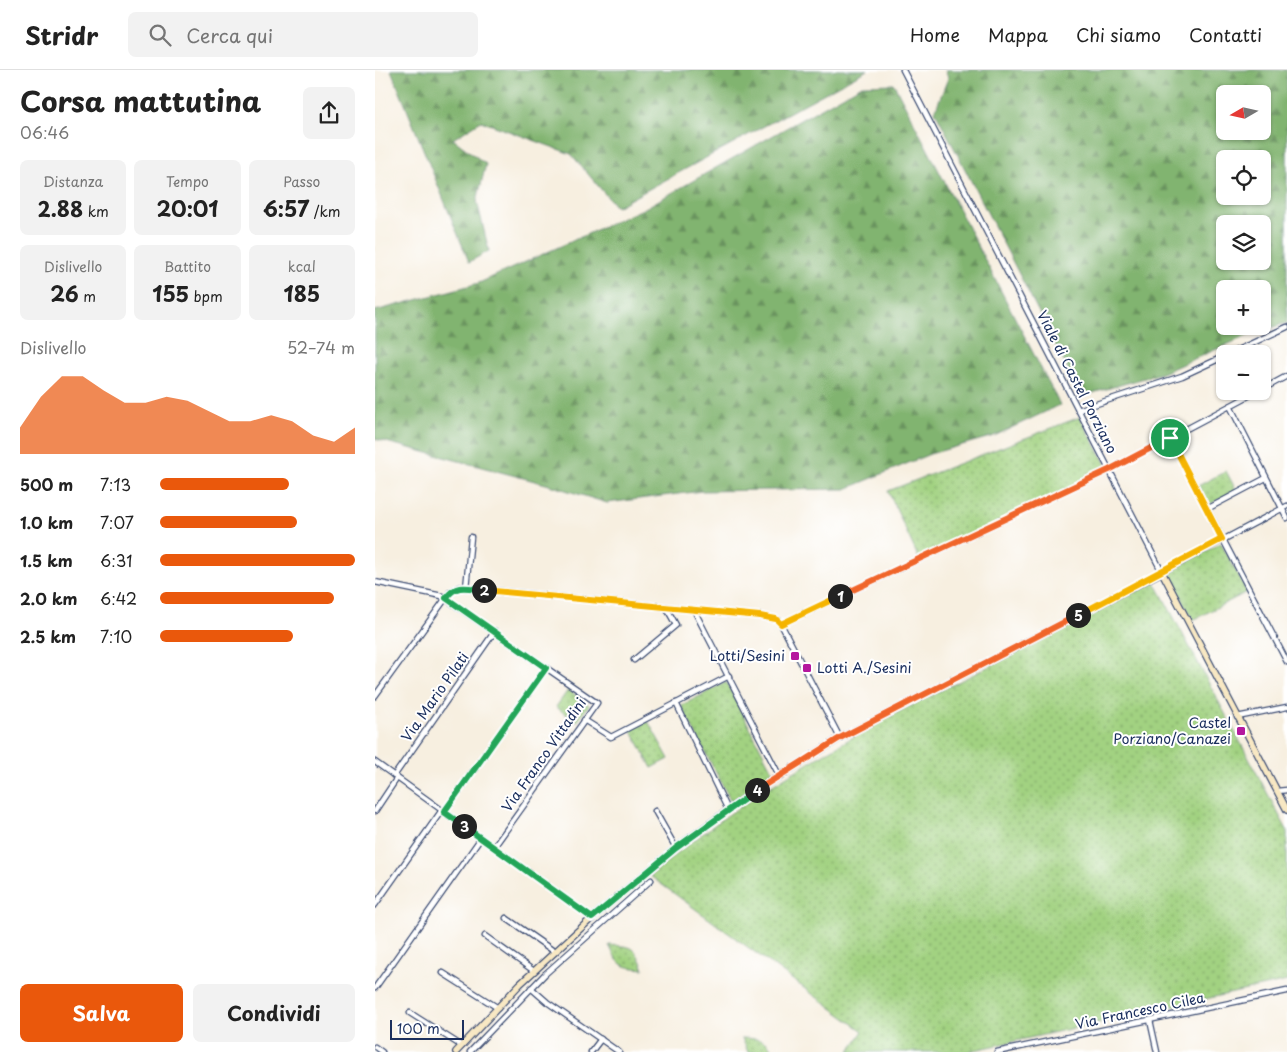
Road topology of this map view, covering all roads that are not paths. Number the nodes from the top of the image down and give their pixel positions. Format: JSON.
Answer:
{"nodes":[{"id":1,"x":903,"y":70,"type":"edge"},
{"id":2,"x":1287,"y":327,"type":"edge"},
{"id":3,"x":1248,"y":345,"type":"edge"},
{"id":4,"x":1216,"y":360,"type":"edge"},
{"id":5,"x":1287,"y":376,"type":"edge"},
{"id":6,"x":1271,"y":385,"type":"edge"},
{"id":7,"x":1241,"y":400,"type":"edge"},
{"id":8,"x":1230,"y":406,"type":"junction"},
{"id":9,"x":1077,"y":410,"type":"junction"},
{"id":10,"x":1170,"y":438,"type":"junction"},
{"id":11,"x":1109,"y":470,"type":"junction"},
{"id":12,"x":1267,"y":478,"type":"junction"},
{"id":13,"x":1285,"y":507,"type":"edge"},
{"id":14,"x":1207,"y":509,"type":"junction"},
{"id":15,"x":1287,"y":518,"type":"edge"},
{"id":16,"x":471,"y":537,"type":"dead end"},
{"id":17,"x":1222,"y":539,"type":"junction"},
{"id":18,"x":1162,"y":572,"type":"junction"},
{"id":19,"x":375,"y":582,"type":"edge"},
{"id":20,"x":466,"y":588,"type":"junction"},
{"id":21,"x":446,"y":598,"type":"junction"},
{"id":22,"x":666,"y":607,"type":"junction"},
{"id":23,"x":694,"y":610,"type":"junction"},
{"id":24,"x":781,"y":624,"type":"junction"},
{"id":25,"x":495,"y":631,"type":"junction"},
{"id":26,"x":634,"y":660,"type":"dead end"},
{"id":27,"x":1287,"y":662,"type":"edge"},
{"id":28,"x":546,"y":668,"type":"junction"},
{"id":29,"x":729,"y":676,"type":"junction"},
{"id":30,"x":375,"y":696,"type":"edge"},
{"id":31,"x":676,"y":703,"type":"junction"},
{"id":32,"x":1287,"y":707,"type":"edge"},
{"id":33,"x":1237,"y":717,"type":"junction"},
{"id":34,"x":584,"y":720,"type":"junction"},
{"id":35,"x":840,"y":738,"type":"junction"},
{"id":36,"x":375,"y":762,"type":"edge"},
{"id":37,"x":779,"y":775,"type":"junction"},
{"id":38,"x":396,"y":777,"type":"junction"},
{"id":39,"x":1287,"y":790,"type":"edge"},
{"id":40,"x":1277,"y":791,"type":"junction"},
{"id":41,"x":728,"y":810,"type":"junction"},
{"id":42,"x":1287,"y":810,"type":"edge"},
{"id":43,"x":375,"y":811,"type":"edge"},
{"id":44,"x":443,"y":811,"type":"junction"},
{"id":45,"x":655,"y":811,"type":"dead end"},
{"id":46,"x":481,"y":838,"type":"junction"},
{"id":47,"x":494,"y":847,"type":"junction"},
{"id":48,"x":676,"y":848,"type":"junction"},
{"id":49,"x":651,"y":880,"type":"dead end"},
{"id":50,"x":375,"y":905,"type":"edge"},
{"id":51,"x":506,"y":918,"type":"dead end"},
{"id":52,"x":592,"y":918,"type":"junction"},
{"id":53,"x":485,"y":936,"type":"dead end"},
{"id":54,"x":555,"y":952,"type":"junction"},
{"id":55,"x":534,"y":971,"type":"junction"},
{"id":56,"x":443,"y":973,"type":"dead end"},
{"id":57,"x":375,"y":988,"type":"edge"},
{"id":58,"x":531,"y":988,"type":"junction"},
{"id":59,"x":1287,"y":991,"type":"edge"},
{"id":60,"x":497,"y":1008,"type":"junction"},
{"id":61,"x":410,"y":1013,"type":"dead end"},
{"id":62,"x":1150,"y":1020,"type":"junction"},
{"id":63,"x":601,"y":1039,"type":"junction"},
{"id":64,"x":462,"y":1046,"type":"junction"},
{"id":65,"x":375,"y":1047,"type":"edge"},
{"id":66,"x":382,"y":1052,"type":"edge"},
{"id":67,"x":456,"y":1052,"type":"edge"},
{"id":68,"x":470,"y":1052,"type":"edge"},
{"id":69,"x":591,"y":1052,"type":"edge"},
{"id":70,"x":619,"y":1052,"type":"edge"},
{"id":71,"x":997,"y":1052,"type":"edge"},
{"id":72,"x":1157,"y":1052,"type":"edge"}],
"edges":[{"from":1,"to":9,"type":"street","name":"Viale di Castel Porziano"},
{"from":2,"to":3,"type":"street"},
{"from":4,"to":9,"type":"street"},
{"from":5,"to":6,"type":"street"},
{"from":7,"to":8,"type":"street"},
{"from":8,"to":10,"type":"street"},
{"from":8,"to":12,"type":"street"},
{"from":9,"to":11,"type":"street","name":"Viale di Castel Porziano"},
{"from":10,"to":11,"type":"street"},
{"from":10,"to":14,"type":"street"},
{"from":11,"to":18,"type":"street","name":"Viale di Castel Porziano"},
{"from":11,"to":24,"type":"street"},
{"from":12,"to":13,"type":"street"},
{"from":12,"to":14,"type":"street"},
{"from":13,"to":15,"type":"street"},
{"from":13,"to":17,"type":"street"},
{"from":14,"to":17,"type":"street"},
{"from":16,"to":20,"type":"street"},
{"from":17,"to":18,"type":"street"},
{"from":17,"to":27,"type":"street"},
{"from":18,"to":33,"type":"street","name":"Viale di Castel Porziano"},
{"from":18,"to":35,"type":"street"},
{"from":19,"to":21,"type":"street","name":"Via Franco Vittadini"},
{"from":20,"to":21,"type":"street"},
{"from":20,"to":22,"type":"street"},
{"from":21,"to":25,"type":"street","name":"Via Franco Vittadini"},
{"from":21,"to":30,"type":"street"},
{"from":22,"to":23,"type":"street"},
{"from":22,"to":26,"type":"street"},
{"from":23,"to":24,"type":"street"},
{"from":23,"to":29,"type":"street"},
{"from":24,"to":35,"type":"street"},
{"from":25,"to":28,"type":"street","name":"Via Franco Vittadini"},
{"from":25,"to":38,"type":"street","name":"Via Mario Pilati"},
{"from":28,"to":34,"type":"street","name":"Via Franco Vittadini"},
{"from":28,"to":44,"type":"street"},
{"from":29,"to":31,"type":"street"},
{"from":29,"to":37,"type":"street"},
{"from":31,"to":34,"type":"street"},
{"from":31,"to":41,"type":"street"},
{"from":32,"to":33,"type":"street"},
{"from":33,"to":40,"type":"street","name":"Viale di Castel Porziano"},
{"from":34,"to":47,"type":"street","name":"Via Franco Vittadini"},
{"from":35,"to":37,"type":"street"},
{"from":36,"to":38,"type":"street"},
{"from":37,"to":41,"type":"street"},
{"from":38,"to":43,"type":"street","name":"Via Mario Pilati"},
{"from":38,"to":44,"type":"street"},
{"from":39,"to":40,"type":"street"},
{"from":40,"to":42,"type":"street","name":"Viale di Castel Porziano"},
{"from":41,"to":48,"type":"street"},
{"from":44,"to":46,"type":"street"},
{"from":44,"to":50,"type":"street"},
{"from":45,"to":48,"type":"street"},
{"from":46,"to":47,"type":"street"},
{"from":46,"to":57,"type":"street"},
{"from":47,"to":52,"type":"street"},
{"from":48,"to":52,"type":"street"},
{"from":49,"to":58,"type":"street"},
{"from":51,"to":54,"type":"street"},
{"from":52,"to":54,"type":"street"},
{"from":53,"to":55,"type":"street"},
{"from":54,"to":55,"type":"street"},
{"from":55,"to":60,"type":"street"},
{"from":56,"to":60,"type":"street"},
{"from":58,"to":63,"type":"street"},
{"from":58,"to":68,"type":"street"},
{"from":59,"to":62,"type":"street","name":"Via Francesco Cilea"},
{"from":60,"to":64,"type":"street"},
{"from":61,"to":64,"type":"street"},
{"from":62,"to":71,"type":"street","name":"Via Francesco Cilea"},
{"from":62,"to":72,"type":"street"},
{"from":63,"to":69,"type":"street"},
{"from":63,"to":70,"type":"street"},
{"from":64,"to":67,"type":"street"},
{"from":65,"to":66,"type":"street"}]}
